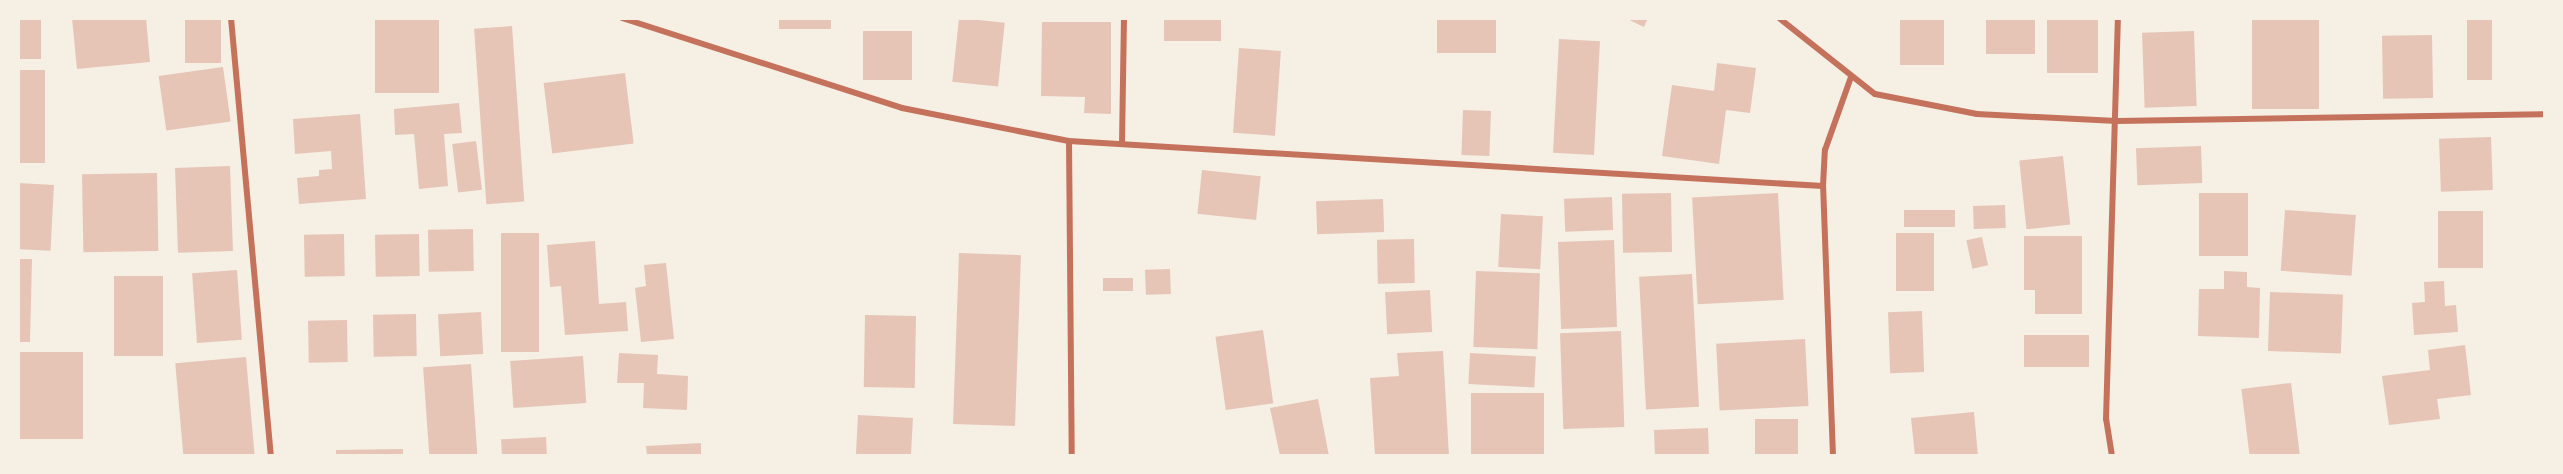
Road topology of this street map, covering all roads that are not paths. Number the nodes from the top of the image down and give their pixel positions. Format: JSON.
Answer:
{"nodes":[{"id":1,"x":231,"y":18,"type":"edge"},
{"id":2,"x":622,"y":18,"type":"edge"},
{"id":3,"x":1124,"y":18,"type":"edge"},
{"id":4,"x":1779,"y":18,"type":"edge"},
{"id":5,"x":2118,"y":18,"type":"edge"},
{"id":6,"x":1851,"y":77,"type":"junction"},
{"id":7,"x":2545,"y":114,"type":"edge"},
{"id":8,"x":2117,"y":121,"type":"junction"},
{"id":9,"x":1070,"y":141,"type":"junction"},
{"id":10,"x":1122,"y":144,"type":"junction"},
{"id":11,"x":1823,"y":186,"type":"junction"},
{"id":12,"x":271,"y":456,"type":"edge"},
{"id":13,"x":1072,"y":456,"type":"edge"},
{"id":14,"x":1833,"y":456,"type":"edge"},
{"id":15,"x":2112,"y":456,"type":"edge"}],
"edges":[{"from":1,"to":12,"type":"street"},
{"from":2,"to":9,"type":"street"},
{"from":3,"to":10,"type":"street"},
{"from":4,"to":6,"type":"street"},
{"from":5,"to":8,"type":"street"},
{"from":6,"to":8,"type":"street"},
{"from":6,"to":11,"type":"street"},
{"from":7,"to":8,"type":"street"},
{"from":8,"to":15,"type":"street"},
{"from":9,"to":10,"type":"street"},
{"from":9,"to":13,"type":"street"},
{"from":10,"to":11,"type":"street"},
{"from":11,"to":14,"type":"street"}]}
